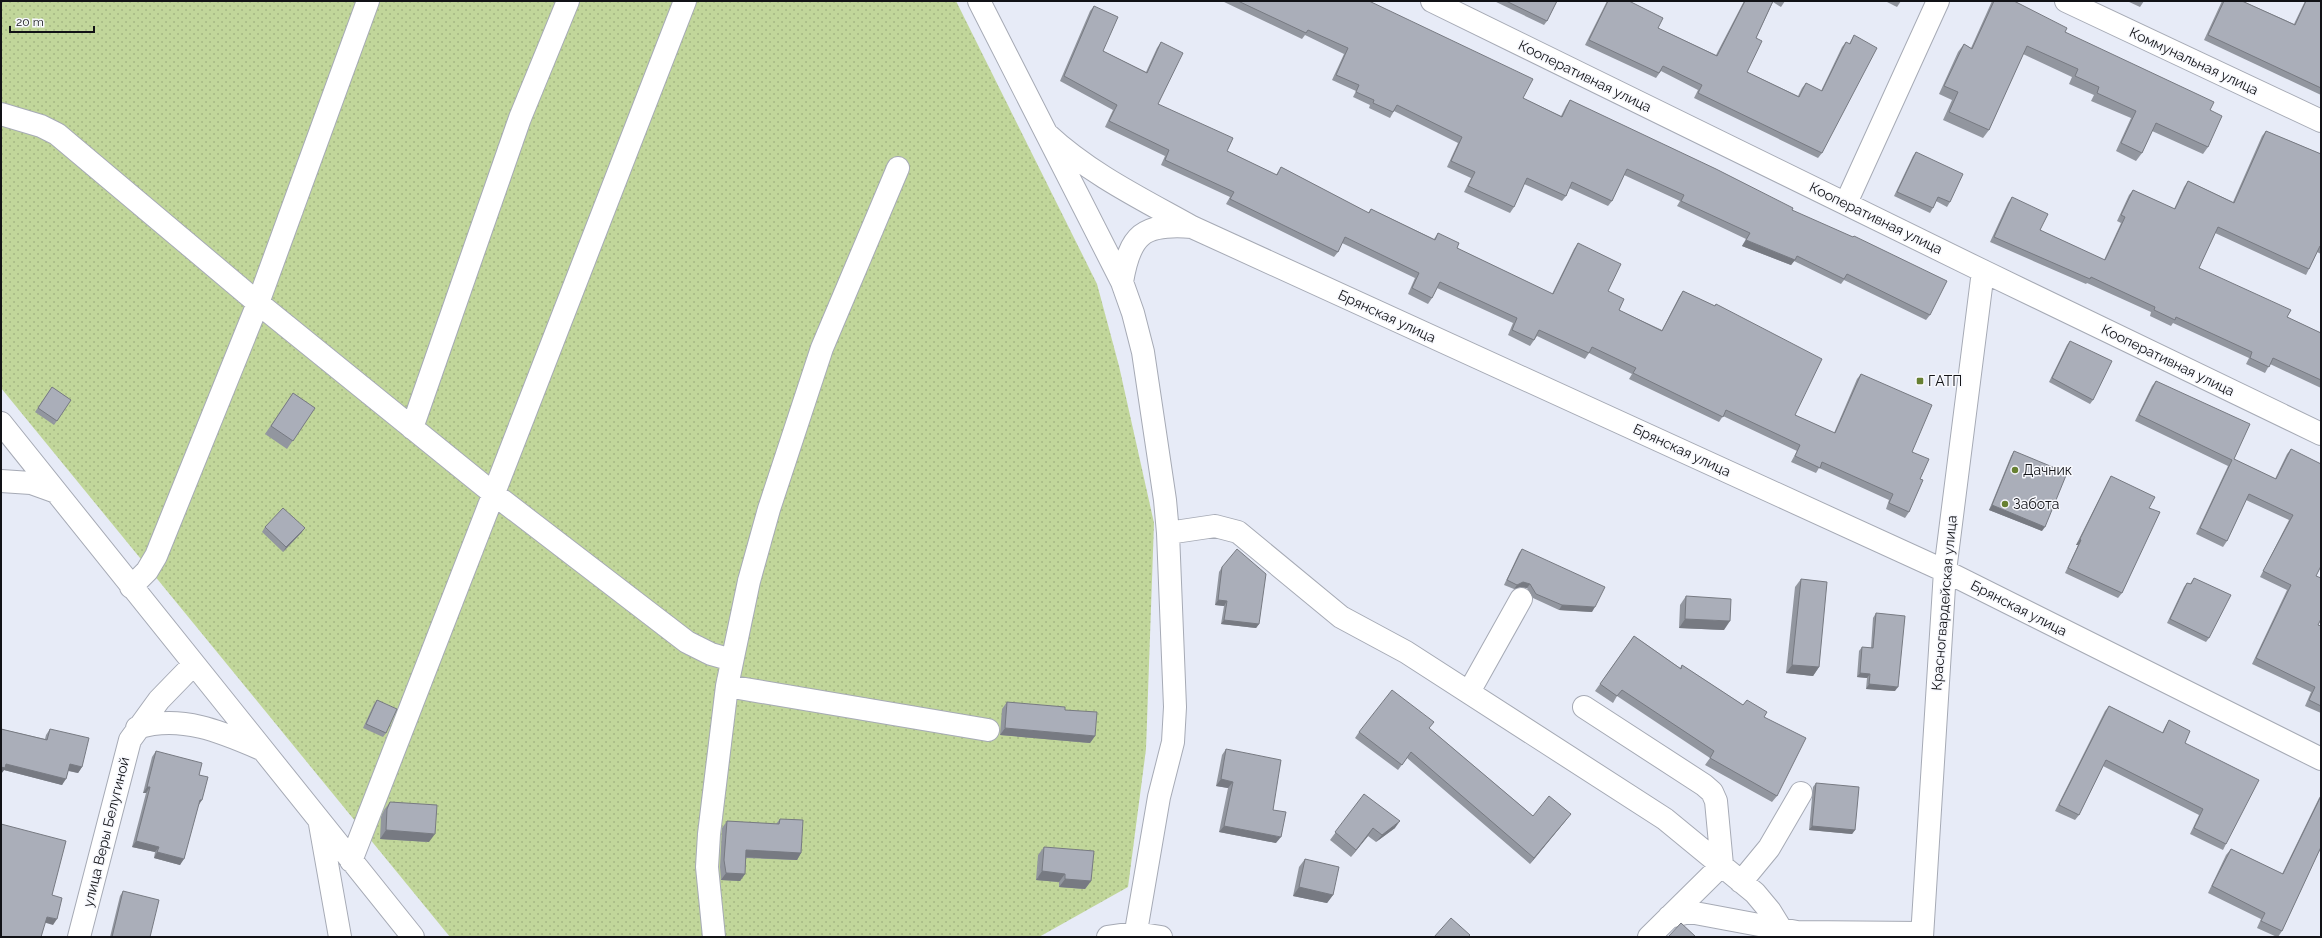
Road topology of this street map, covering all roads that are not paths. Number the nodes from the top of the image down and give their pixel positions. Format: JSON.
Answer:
{"nodes":[{"id":1,"x":368,"y":1,"type":"edge"},
{"id":2,"x":568,"y":1,"type":"edge"},
{"id":3,"x":685,"y":1,"type":"edge"},
{"id":4,"x":979,"y":1,"type":"edge"},
{"id":5,"x":1432,"y":1,"type":"edge"},
{"id":6,"x":1938,"y":1,"type":"edge"},
{"id":7,"x":2066,"y":1,"type":"edge"},
{"id":8,"x":1,"y":114,"type":"edge"},
{"id":9,"x":2321,"y":121,"type":"edge"},
{"id":10,"x":1048,"y":134,"type":"junction"},
{"id":11,"x":898,"y":168,"type":"dead end"},
{"id":12,"x":1846,"y":203,"type":"junction"},
{"id":13,"x":1192,"y":227,"type":"junction"},
{"id":14,"x":1983,"y":271,"type":"junction"},
{"id":15,"x":1122,"y":282,"type":"junction"},
{"id":16,"x":258,"y":303,"type":"junction"},
{"id":17,"x":1,"y":423,"type":"edge"},
{"id":18,"x":412,"y":428,"type":"junction"},
{"id":19,"x":2321,"y":434,"type":"edge"},
{"id":20,"x":1,"y":481,"type":"edge"},
{"id":21,"x":56,"y":492,"type":"junction"},
{"id":22,"x":494,"y":494,"type":"junction"},
{"id":23,"x":1168,"y":533,"type":"junction"},
{"id":24,"x":1945,"y":571,"type":"junction"},
{"id":25,"x":131,"y":587,"type":"junction"},
{"id":26,"x":1521,"y":599,"type":"dead end"},
{"id":27,"x":732,"y":660,"type":"junction"},
{"id":28,"x":193,"y":665,"type":"junction"},
{"id":29,"x":727,"y":686,"type":"junction"},
{"id":30,"x":1469,"y":692,"type":"junction"},
{"id":31,"x":1584,"y":707,"type":"dead end"},
{"id":32,"x":137,"y":728,"type":"junction"},
{"id":33,"x":988,"y":730,"type":"dead end"},
{"id":34,"x":264,"y":751,"type":"junction"},
{"id":35,"x":2321,"y":760,"type":"edge"},
{"id":36,"x":1801,"y":793,"type":"dead end"},
{"id":37,"x":320,"y":822,"type":"junction"},
{"id":38,"x":351,"y":861,"type":"junction"},
{"id":39,"x":1722,"y":865,"type":"junction"},
{"id":40,"x":1742,"y":882,"type":"junction"},
{"id":41,"x":1669,"y":917,"type":"junction"},
{"id":42,"x":1135,"y":935,"type":"edge"},
{"id":43,"x":1782,"y":935,"type":"edge"},
{"id":44,"x":1922,"y":935,"type":"edge"},
{"id":45,"x":79,"y":937,"type":"edge"},
{"id":46,"x":340,"y":937,"type":"edge"},
{"id":47,"x":413,"y":937,"type":"edge"},
{"id":48,"x":714,"y":937,"type":"edge"},
{"id":49,"x":1108,"y":937,"type":"edge"},
{"id":50,"x":1161,"y":937,"type":"edge"},
{"id":51,"x":1649,"y":937,"type":"edge"}],
"edges":[{"from":1,"to":16,"type":"street"},
{"from":2,"to":18,"type":"street"},
{"from":3,"to":22,"type":"street"},
{"from":4,"to":10,"type":"street"},
{"from":5,"to":12,"type":"street","name":"Кооперативная улица"},
{"from":6,"to":12,"type":"street"},
{"from":7,"to":9,"type":"street","name":"Коммунальная улица"},
{"from":8,"to":16,"type":"street"},
{"from":10,"to":13,"type":"street","name":"Брянская улица"},
{"from":10,"to":15,"type":"street"},
{"from":11,"to":27,"type":"street"},
{"from":12,"to":14,"type":"street","name":"Кооперативная улица"},
{"from":13,"to":15,"type":"street"},
{"from":13,"to":24,"type":"street","name":"Брянская улица"},
{"from":14,"to":19,"type":"street","name":"Кооперативная улица"},
{"from":14,"to":24,"type":"street","name":"Красногвардейская улица"},
{"from":15,"to":23,"type":"street"},
{"from":16,"to":18,"type":"street"},
{"from":16,"to":25,"type":"street"},
{"from":17,"to":21,"type":"street"},
{"from":18,"to":22,"type":"street"},
{"from":20,"to":21,"type":"street"},
{"from":21,"to":25,"type":"street"},
{"from":22,"to":27,"type":"street"},
{"from":22,"to":38,"type":"street"},
{"from":23,"to":30,"type":"street"},
{"from":23,"to":42,"type":"street"},
{"from":24,"to":35,"type":"street","name":"Брянская улица"},
{"from":24,"to":44,"type":"street","name":"Красногвардейская улица"},
{"from":25,"to":28,"type":"street"},
{"from":26,"to":30,"type":"street"},
{"from":27,"to":29,"type":"street"},
{"from":28,"to":32,"type":"street","name":"улица Веры Белугиной"},
{"from":28,"to":34,"type":"street"},
{"from":29,"to":33,"type":"street"},
{"from":29,"to":48,"type":"street"},
{"from":30,"to":39,"type":"street"},
{"from":31,"to":39,"type":"street"},
{"from":32,"to":34,"type":"street"},
{"from":32,"to":45,"type":"street","name":"улица Веры Белугиной"},
{"from":34,"to":37,"type":"street"},
{"from":36,"to":40,"type":"street"},
{"from":37,"to":38,"type":"street"},
{"from":37,"to":46,"type":"street"},
{"from":38,"to":47,"type":"street"},
{"from":39,"to":40,"type":"street"},
{"from":39,"to":41,"type":"street"},
{"from":40,"to":43,"type":"street"},
{"from":41,"to":43,"type":"street"},
{"from":41,"to":51,"type":"street"},
{"from":42,"to":49,"type":"street"},
{"from":42,"to":50,"type":"street"},
{"from":43,"to":44,"type":"street"}]}
